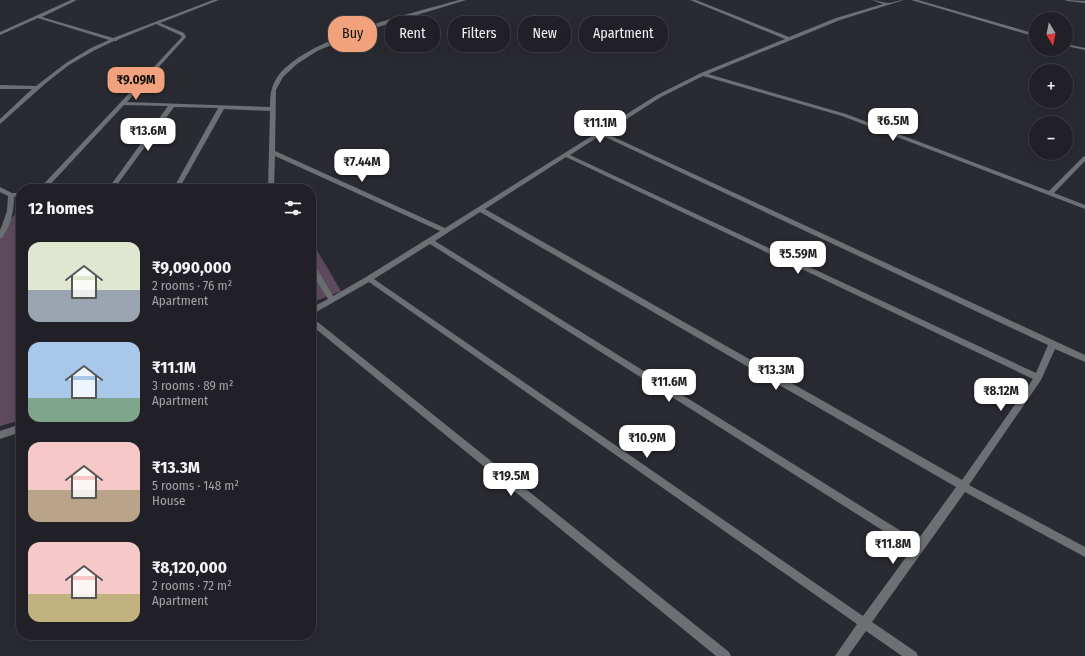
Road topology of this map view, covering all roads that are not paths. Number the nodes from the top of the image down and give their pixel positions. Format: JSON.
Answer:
{"nodes":[{"id":1,"x":75,"y":0,"type":"edge"},
{"id":2,"x":217,"y":0,"type":"edge"},
{"id":3,"x":464,"y":0,"type":"edge"},
{"id":4,"x":692,"y":0,"type":"edge"},
{"id":5,"x":874,"y":0,"type":"edge"},
{"id":6,"x":902,"y":0,"type":"edge"},
{"id":7,"x":913,"y":0,"type":"edge"},
{"id":8,"x":1067,"y":0,"type":"edge"},
{"id":9,"x":1085,"y":2,"type":"edge"},
{"id":10,"x":886,"y":4,"type":"junction"},
{"id":11,"x":39,"y":16,"type":"junction"},
{"id":12,"x":157,"y":24,"type":"junction"},
{"id":13,"x":0,"y":34,"type":"edge"},
{"id":14,"x":1029,"y":34,"type":"edge"},
{"id":15,"x":789,"y":39,"type":"junction"},
{"id":16,"x":115,"y":40,"type":"junction"},
{"id":17,"x":1073,"y":47,"type":"edge"},
{"id":18,"x":1085,"y":50,"type":"edge"},
{"id":19,"x":702,"y":74,"type":"junction"},
{"id":20,"x":0,"y":87,"type":"edge"},
{"id":21,"x":36,"y":88,"type":"junction"},
{"id":22,"x":122,"y":103,"type":"junction"},
{"id":23,"x":172,"y":105,"type":"junction"},
{"id":24,"x":222,"y":107,"type":"junction"},
{"id":25,"x":273,"y":109,"type":"junction"},
{"id":26,"x":1,"y":120,"type":"edge"},
{"id":27,"x":601,"y":133,"type":"junction"},
{"id":28,"x":272,"y":152,"type":"junction"},
{"id":29,"x":566,"y":155,"type":"junction"},
{"id":30,"x":1085,"y":158,"type":"edge"},
{"id":31,"x":47,"y":184,"type":"edge"},
{"id":32,"x":115,"y":184,"type":"edge"},
{"id":33,"x":179,"y":184,"type":"edge"},
{"id":34,"x":271,"y":184,"type":"edge"},
{"id":35,"x":0,"y":190,"type":"edge"},
{"id":36,"x":1049,"y":194,"type":"junction"},
{"id":37,"x":11,"y":195,"type":"junction"},
{"id":38,"x":16,"y":195,"type":"edge"},
{"id":39,"x":1085,"y":207,"type":"edge"},
{"id":40,"x":480,"y":210,"type":"junction"},
{"id":41,"x":445,"y":231,"type":"junction"},
{"id":42,"x":0,"y":236,"type":"edge"},
{"id":43,"x":430,"y":241,"type":"junction"},
{"id":44,"x":316,"y":274,"type":"edge"},
{"id":45,"x":369,"y":279,"type":"junction"},
{"id":46,"x":332,"y":300,"type":"junction"},
{"id":47,"x":316,"y":309,"type":"edge"},
{"id":48,"x":316,"y":325,"type":"edge"},
{"id":49,"x":1053,"y":344,"type":"junction"},
{"id":50,"x":1085,"y":359,"type":"edge"},
{"id":51,"x":1038,"y":378,"type":"junction"},
{"id":52,"x":16,"y":430,"type":"edge"},
{"id":53,"x":0,"y":435,"type":"edge"},
{"id":54,"x":962,"y":486,"type":"junction"},
{"id":55,"x":919,"y":548,"type":"junction"},
{"id":56,"x":1085,"y":552,"type":"edge"},
{"id":57,"x":865,"y":623,"type":"junction"},
{"id":58,"x":725,"y":656,"type":"edge"},
{"id":59,"x":841,"y":656,"type":"edge"},
{"id":60,"x":912,"y":656,"type":"edge"}],
"edges":[{"from":1,"to":11,"type":"street"},
{"from":2,"to":12,"type":"street"},
{"from":3,"to":25,"type":"street"},
{"from":4,"to":15,"type":"street"},
{"from":5,"to":10,"type":"street"},
{"from":6,"to":10,"type":"street"},
{"from":7,"to":14,"type":"street"},
{"from":8,"to":9,"type":"street"},
{"from":10,"to":15,"type":"street"},
{"from":11,"to":13,"type":"street"},
{"from":11,"to":16,"type":"street"},
{"from":12,"to":16,"type":"street"},
{"from":12,"to":22,"type":"street"},
{"from":15,"to":19,"type":"street"},
{"from":16,"to":21,"type":"street"},
{"from":17,"to":18,"type":"street"},
{"from":19,"to":27,"type":"street"},
{"from":19,"to":36,"type":"street"},
{"from":20,"to":21,"type":"street"},
{"from":21,"to":26,"type":"street"},
{"from":22,"to":23,"type":"street"},
{"from":22,"to":31,"type":"street"},
{"from":23,"to":24,"type":"street"},
{"from":23,"to":32,"type":"street"},
{"from":24,"to":25,"type":"street"},
{"from":24,"to":33,"type":"street"},
{"from":25,"to":28,"type":"street"},
{"from":27,"to":29,"type":"street"},
{"from":27,"to":49,"type":"street"},
{"from":28,"to":34,"type":"street"},
{"from":28,"to":41,"type":"street"},
{"from":29,"to":40,"type":"street"},
{"from":29,"to":51,"type":"street"},
{"from":30,"to":36,"type":"street"},
{"from":35,"to":37,"type":"street"},
{"from":36,"to":39,"type":"street"},
{"from":37,"to":38,"type":"street"},
{"from":37,"to":42,"type":"street"},
{"from":40,"to":41,"type":"street"},
{"from":40,"to":54,"type":"street"},
{"from":41,"to":43,"type":"street"},
{"from":43,"to":45,"type":"street"},
{"from":43,"to":55,"type":"street"},
{"from":44,"to":46,"type":"street"},
{"from":45,"to":46,"type":"street"},
{"from":45,"to":57,"type":"street"},
{"from":46,"to":47,"type":"street"},
{"from":48,"to":58,"type":"street"},
{"from":49,"to":50,"type":"street"},
{"from":49,"to":51,"type":"street"},
{"from":51,"to":54,"type":"street"},
{"from":52,"to":53,"type":"street"},
{"from":54,"to":55,"type":"street"},
{"from":54,"to":56,"type":"street"},
{"from":55,"to":57,"type":"street"},
{"from":57,"to":59,"type":"street"},
{"from":57,"to":60,"type":"street"}]}
